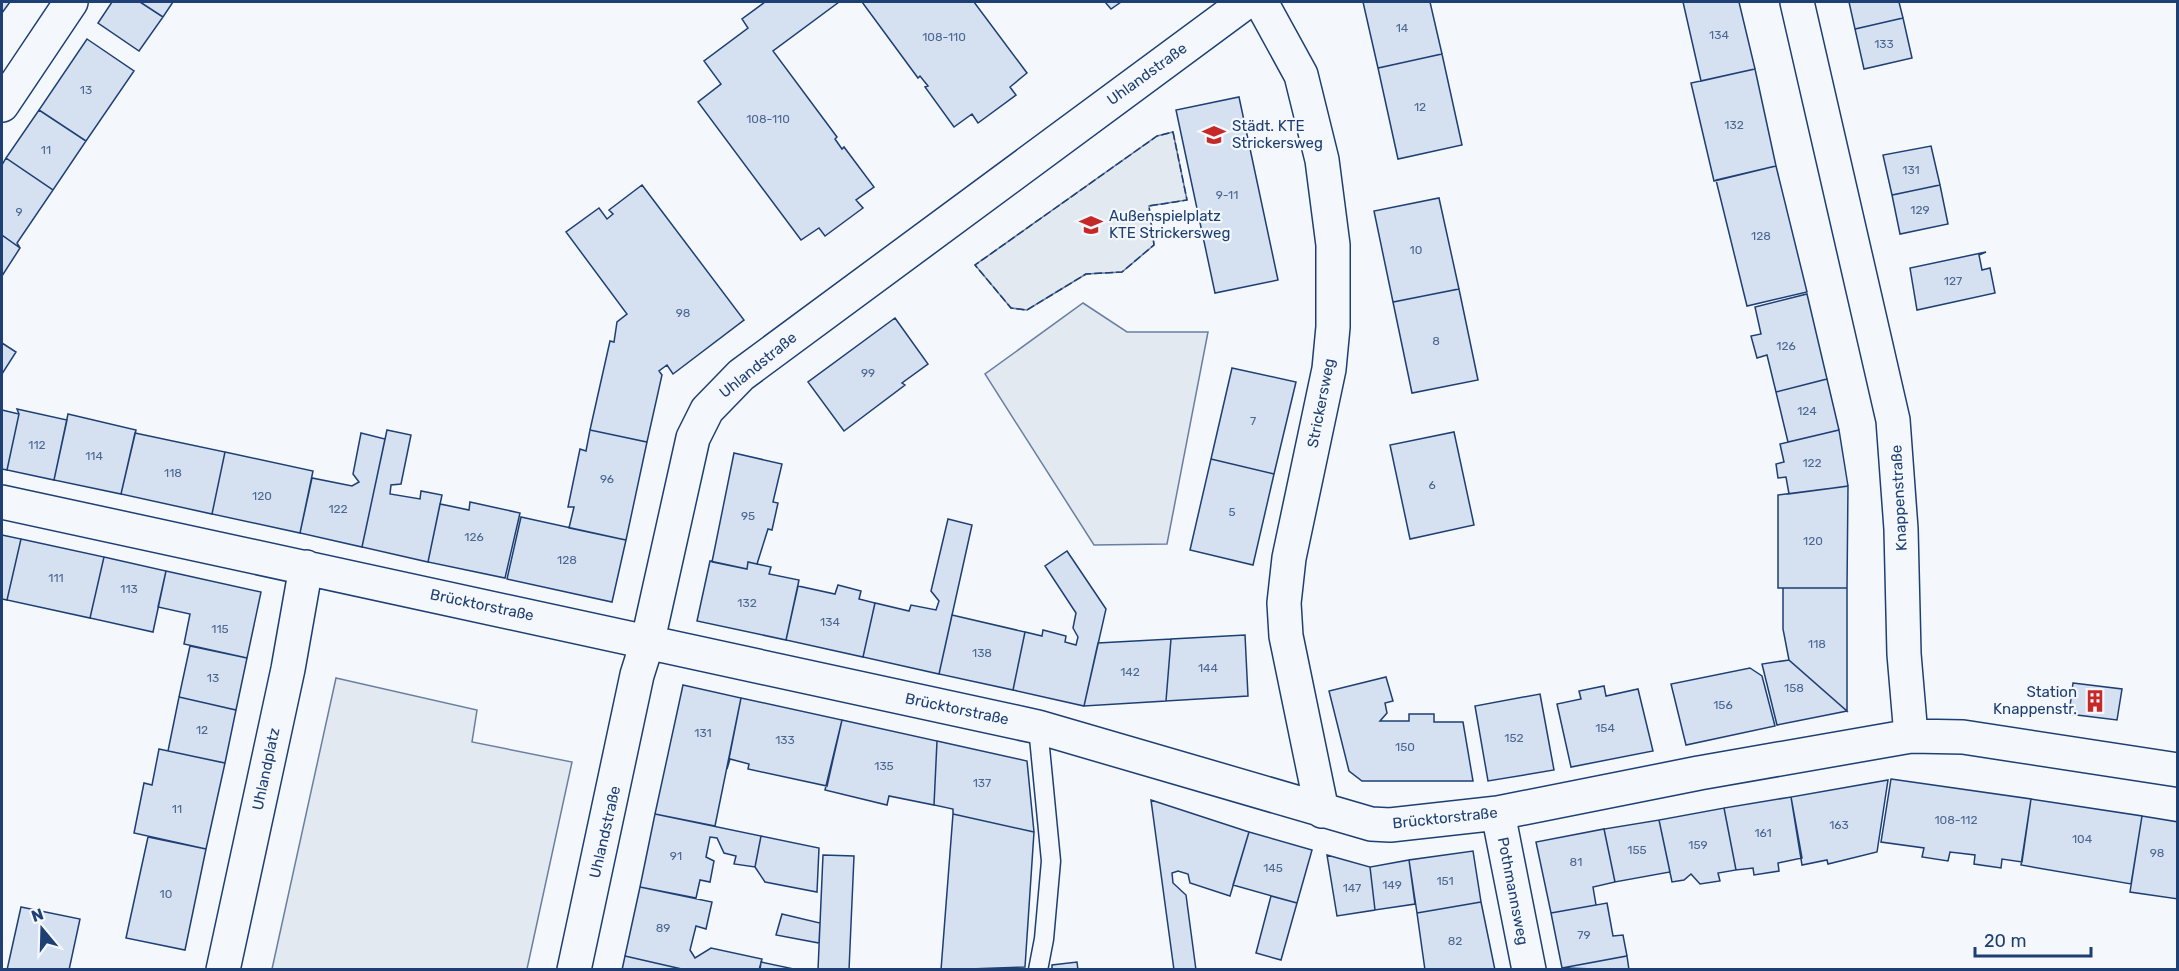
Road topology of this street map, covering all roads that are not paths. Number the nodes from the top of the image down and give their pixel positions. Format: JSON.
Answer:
{"nodes":[{"id":1,"x":71,"y":2,"type":"edge"},
{"id":2,"x":1246,"y":2,"type":"edge"},
{"id":3,"x":1262,"y":2,"type":"edge"},
{"id":4,"x":1797,"y":2,"type":"edge"},
{"id":5,"x":2,"y":105,"type":"edge"},
{"id":6,"x":2,"y":502,"type":"edge"},
{"id":7,"x":306,"y":567,"type":"junction"},
{"id":8,"x":648,"y":640,"type":"junction"},
{"id":9,"x":1038,"y":727,"type":"junction"},
{"id":10,"x":1911,"y":736,"type":"junction"},
{"id":11,"x":2178,"y":770,"type":"edge"},
{"id":12,"x":1322,"y":811,"type":"junction"},
{"id":13,"x":1498,"y":813,"type":"junction"},
{"id":14,"x":223,"y":969,"type":"edge"},
{"id":15,"x":574,"y":969,"type":"edge"},
{"id":16,"x":1038,"y":969,"type":"edge"},
{"id":17,"x":1529,"y":969,"type":"edge"}],
"edges":[{"from":1,"to":5,"type":"street"},
{"from":2,"to":8,"type":"street","name":"Uhlandstraße"},
{"from":3,"to":12,"type":"street","name":"Strickersweg"},
{"from":4,"to":10,"type":"street","name":"Knappenstraße"},
{"from":6,"to":7,"type":"street","name":"Brücktorstraße"},
{"from":7,"to":8,"type":"street","name":"Brücktorstraße"},
{"from":7,"to":14,"type":"street","name":"Uhlandplatz"},
{"from":8,"to":9,"type":"street","name":"Brücktorstraße"},
{"from":8,"to":15,"type":"street","name":"Uhlandstraße"},
{"from":9,"to":12,"type":"street","name":"Brücktorstraße"},
{"from":9,"to":16,"type":"lane"},
{"from":10,"to":11,"type":"street"},
{"from":10,"to":13,"type":"street","name":"Brücktorstraße"},
{"from":12,"to":13,"type":"street","name":"Brücktorstraße"},
{"from":13,"to":17,"type":"street","name":"Pothmannsweg"}]}
